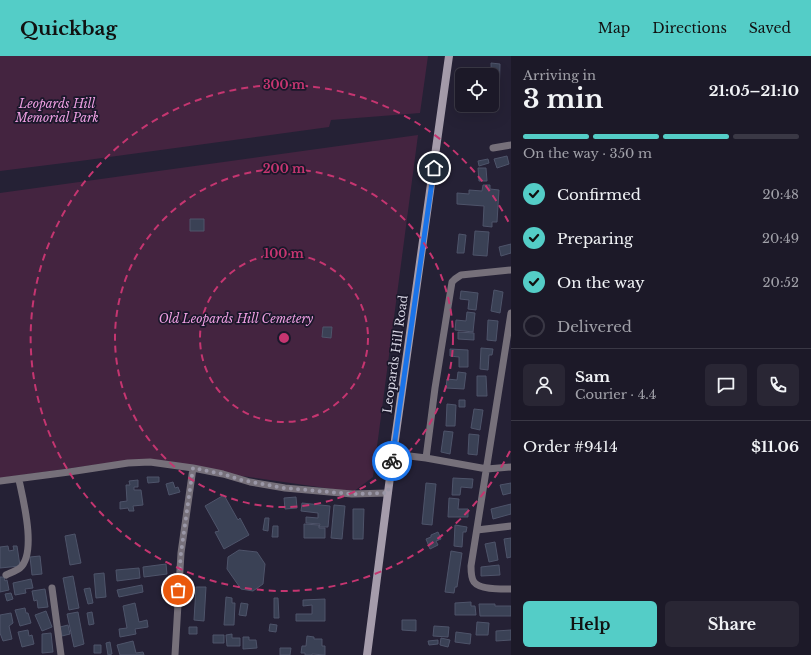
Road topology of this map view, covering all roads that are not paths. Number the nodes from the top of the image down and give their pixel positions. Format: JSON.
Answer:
{"nodes":[{"id":1,"x":449,"y":56,"type":"edge"},
{"id":2,"x":511,"y":145,"type":"edge"},
{"id":3,"x":493,"y":148,"type":"dead end"},
{"id":4,"x":511,"y":270,"type":"edge"},
{"id":5,"x":511,"y":313,"type":"edge"},
{"id":6,"x":393,"y":454,"type":"junction"},
{"id":7,"x":426,"y":458,"type":"junction"},
{"id":8,"x":511,"y":467,"type":"edge"},
{"id":9,"x":193,"y":468,"type":"junction"},
{"id":10,"x":487,"y":469,"type":"junction"},
{"id":11,"x":19,"y":480,"type":"junction"},
{"id":12,"x":0,"y":481,"type":"edge"},
{"id":13,"x":388,"y":493,"type":"junction"},
{"id":14,"x":511,"y":526,"type":"edge"},
{"id":15,"x":477,"y":530,"type":"junction"},
{"id":16,"x":6,"y":575,"type":"dead end"},
{"id":17,"x":52,"y":588,"type":"dead end"},
{"id":18,"x":511,"y":589,"type":"edge"},
{"id":19,"x":61,"y":655,"type":"edge"},
{"id":20,"x":175,"y":655,"type":"edge"},
{"id":21,"x":367,"y":655,"type":"edge"}],
"edges":[{"from":1,"to":6,"type":"main road","name":"Leopards Hill Road"},
{"from":2,"to":3,"type":"street"},
{"from":4,"to":7,"type":"street"},
{"from":5,"to":10,"type":"street"},
{"from":6,"to":7,"type":"street"},
{"from":6,"to":13,"type":"main road","name":"Leopards Hill Road"},
{"from":7,"to":10,"type":"street"},
{"from":8,"to":10,"type":"street"},
{"from":9,"to":11,"type":"street"},
{"from":9,"to":13,"type":"street"},
{"from":9,"to":20,"type":"street"},
{"from":10,"to":15,"type":"street"},
{"from":11,"to":12,"type":"street"},
{"from":11,"to":16,"type":"street"},
{"from":13,"to":21,"type":"main road","name":"Leopards Hill Road"},
{"from":14,"to":15,"type":"street"},
{"from":15,"to":18,"type":"street"},
{"from":17,"to":19,"type":"street"}]}
